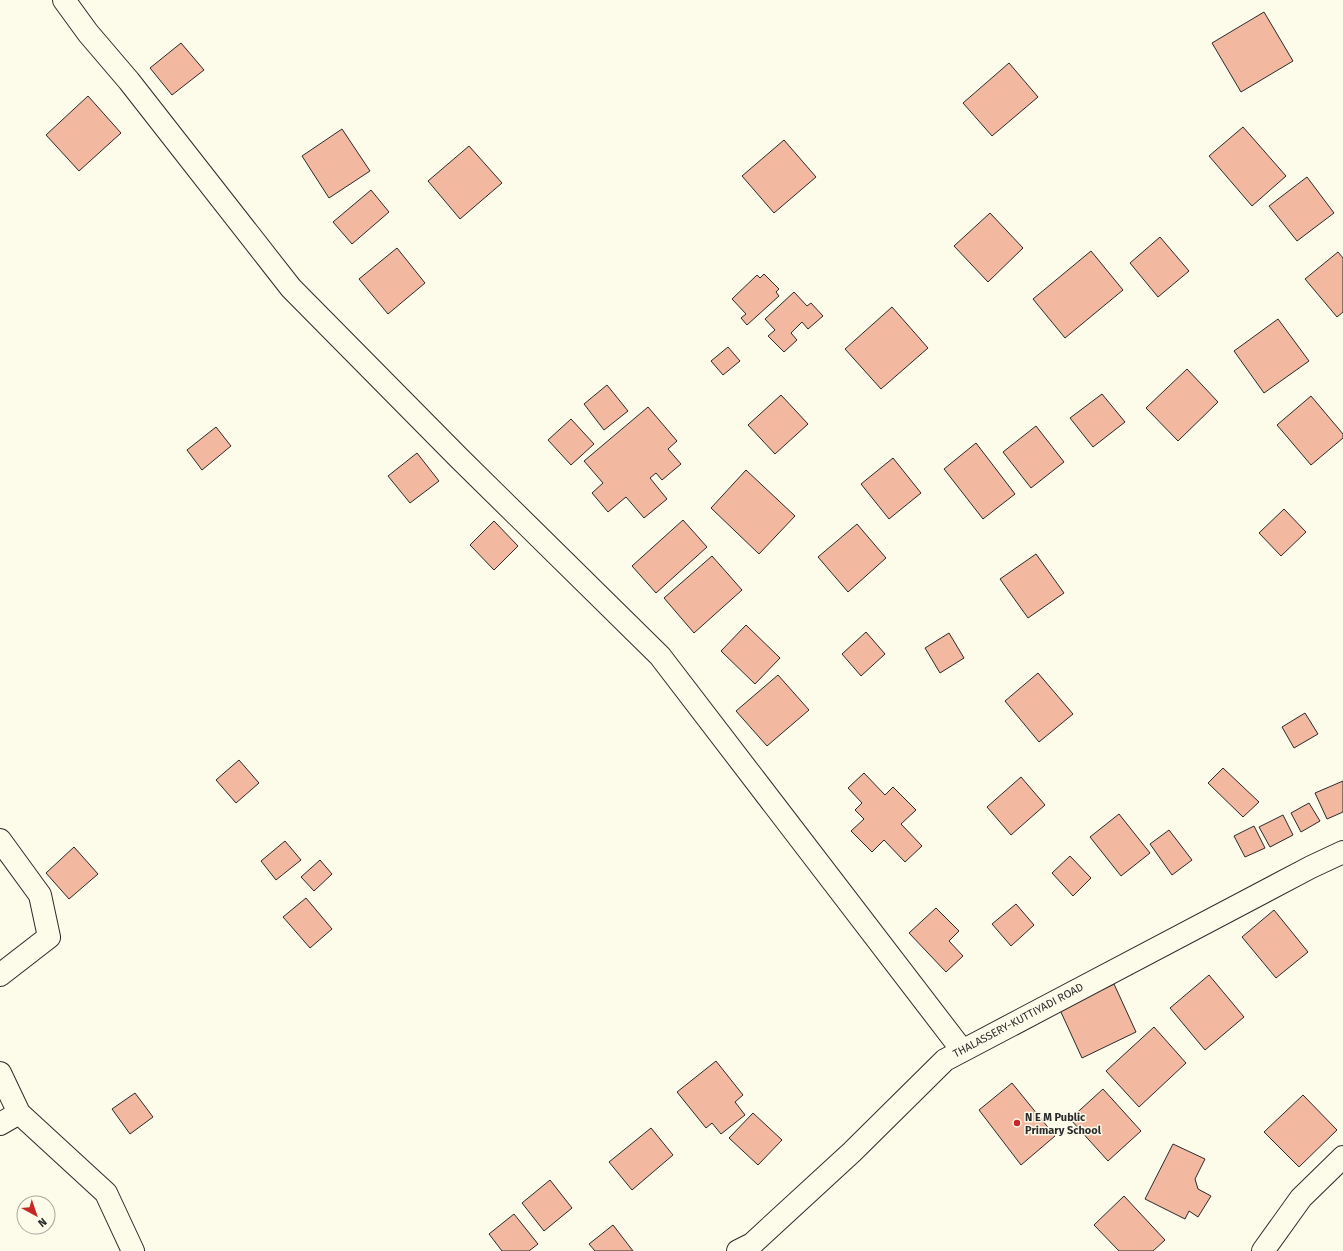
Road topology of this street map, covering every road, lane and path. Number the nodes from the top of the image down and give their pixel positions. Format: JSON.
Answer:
{"nodes":[{"id":1,"x":64,"y":0,"type":"edge"},
{"id":2,"x":0,"y":840,"type":"edge"},
{"id":3,"x":1343,"y":852,"type":"edge"},
{"id":4,"x":0,"y":975,"type":"edge"},
{"id":5,"x":962,"y":1050,"type":"junction"},
{"id":6,"x":0,"y":1073,"type":"edge"},
{"id":7,"x":19,"y":1113,"type":"junction"},
{"id":8,"x":0,"y":1124,"type":"edge"},
{"id":9,"x":1343,"y":1157,"type":"edge"},
{"id":10,"x":133,"y":1251,"type":"edge"},
{"id":11,"x":738,"y":1251,"type":"edge"},
{"id":12,"x":1262,"y":1251,"type":"edge"}],
"edges":[{"from":1,"to":5,"type":"street"},
{"from":2,"to":4,"type":"street"},
{"from":3,"to":5,"type":"street","name":"THALASSERY-KUTTIYADI ROAD"},
{"from":5,"to":11,"type":"street","name":"THALASSERY-KUTTIYADI ROAD"},
{"from":6,"to":7,"type":"street"},
{"from":7,"to":8,"type":"street"},
{"from":7,"to":10,"type":"street"},
{"from":9,"to":12,"type":"street"}]}
